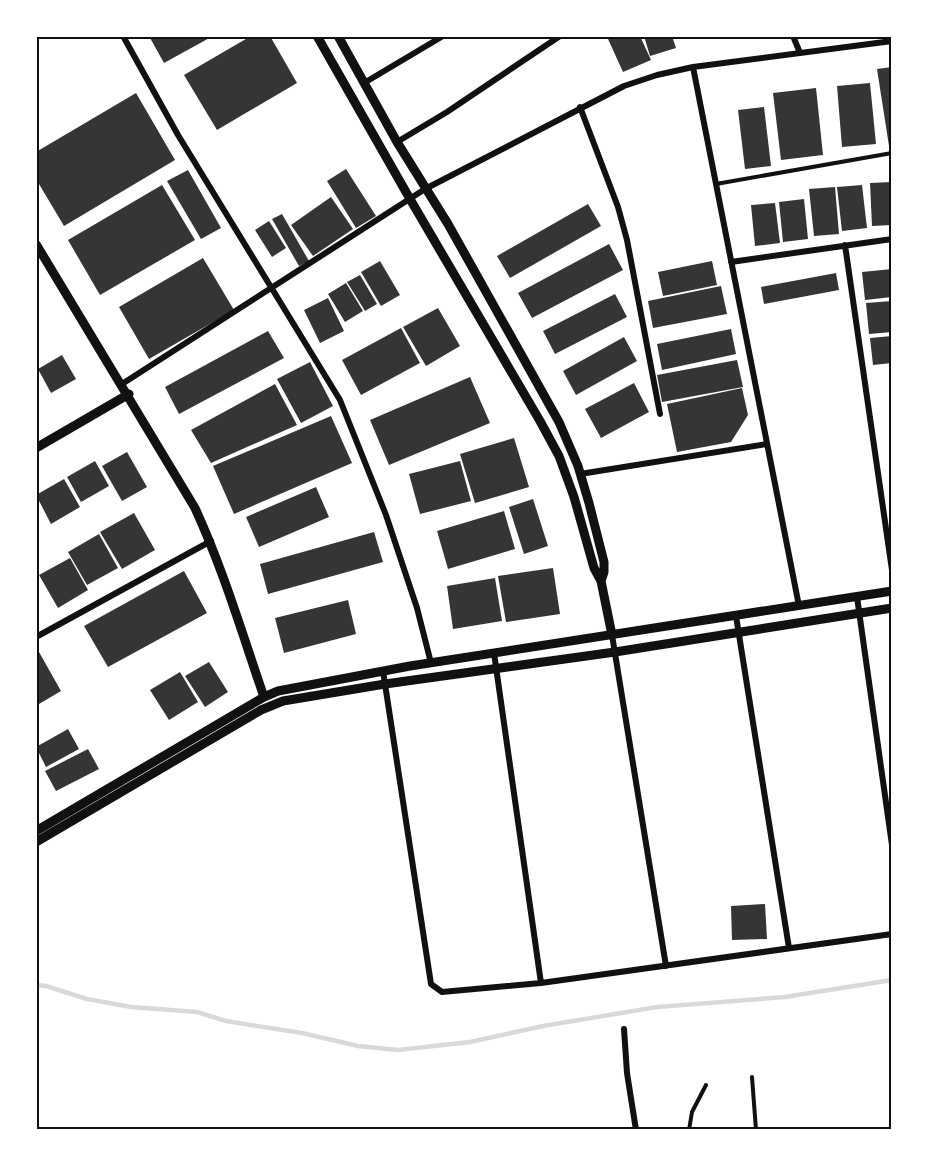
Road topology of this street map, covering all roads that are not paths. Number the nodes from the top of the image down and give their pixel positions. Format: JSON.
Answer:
{"nodes":[{"id":1,"x":123,"y":36,"type":"edge"},
{"id":2,"x":317,"y":36,"type":"edge"},
{"id":3,"x":338,"y":36,"type":"edge"},
{"id":4,"x":443,"y":36,"type":"edge"},
{"id":5,"x":560,"y":36,"type":"edge"},
{"id":6,"x":793,"y":36,"type":"edge"},
{"id":7,"x":876,"y":40,"type":"edge"},
{"id":8,"x":892,"y":41,"type":"edge"},
{"id":9,"x":800,"y":53,"type":"junction"},
{"id":10,"x":693,"y":67,"type":"junction"},
{"id":11,"x":364,"y":82,"type":"junction"},
{"id":12,"x":580,"y":107,"type":"junction"},
{"id":13,"x":397,"y":142,"type":"junction"},
{"id":14,"x":892,"y":153,"type":"edge"},
{"id":15,"x":716,"y":184,"type":"junction"},
{"id":16,"x":425,"y":189,"type":"junction"},
{"id":17,"x":410,"y":199,"type":"junction"},
{"id":18,"x":892,"y":239,"type":"edge"},
{"id":19,"x":36,"y":244,"type":"edge"},
{"id":20,"x":845,"y":245,"type":"junction"},
{"id":21,"x":731,"y":262,"type":"junction"},
{"id":22,"x":271,"y":288,"type":"junction"},
{"id":23,"x":122,"y":384,"type":"junction"},
{"id":24,"x":129,"y":394,"type":"junction"},
{"id":25,"x":660,"y":414,"type":"dead end"},
{"id":26,"x":767,"y":444,"type":"junction"},
{"id":27,"x":36,"y":448,"type":"edge"},
{"id":28,"x":580,"y":474,"type":"junction"},
{"id":29,"x":210,"y":541,"type":"junction"},
{"id":30,"x":892,"y":570,"type":"edge"},
{"id":31,"x":601,"y":581,"type":"junction"},
{"id":32,"x":892,"y":591,"type":"edge"},
{"id":33,"x":857,"y":597,"type":"junction"},
{"id":34,"x":799,"y":606,"type":"junction"},
{"id":35,"x":892,"y":608,"type":"edge"},
{"id":36,"x":859,"y":614,"type":"junction"},
{"id":37,"x":736,"y":616,"type":"junction"},
{"id":38,"x":738,"y":632,"type":"junction"},
{"id":39,"x":612,"y":635,"type":"junction"},
{"id":40,"x":36,"y":637,"type":"edge"},
{"id":41,"x":615,"y":652,"type":"junction"},
{"id":42,"x":494,"y":653,"type":"junction"},
{"id":43,"x":431,"y":663,"type":"junction"},
{"id":44,"x":497,"y":669,"type":"junction"},
{"id":45,"x":383,"y":671,"type":"junction"},
{"id":46,"x":385,"y":684,"type":"junction"},
{"id":47,"x":264,"y":697,"type":"junction"},
{"id":48,"x":36,"y":831,"type":"edge"},
{"id":49,"x":36,"y":842,"type":"edge"},
{"id":50,"x":892,"y":845,"type":"edge"},
{"id":51,"x":892,"y":934,"type":"edge"},
{"id":52,"x":789,"y":948,"type":"junction"},
{"id":53,"x":666,"y":966,"type":"junction"},
{"id":54,"x":541,"y":983,"type":"junction"},
{"id":55,"x":624,"y":1029,"type":"dead end"},
{"id":56,"x":752,"y":1077,"type":"dead end"},
{"id":57,"x":706,"y":1084,"type":"dead end"},
{"id":58,"x":636,"y":1130,"type":"edge"},
{"id":59,"x":688,"y":1130,"type":"edge"},
{"id":60,"x":756,"y":1130,"type":"edge"}],
"edges":[{"from":1,"to":22,"type":"street"},
{"from":2,"to":17,"type":"street"},
{"from":3,"to":11,"type":"street"},
{"from":4,"to":11,"type":"street"},
{"from":5,"to":13,"type":"street"},
{"from":6,"to":9,"type":"street"},
{"from":7,"to":8,"type":"street"},
{"from":7,"to":9,"type":"street"},
{"from":9,"to":10,"type":"street"},
{"from":10,"to":12,"type":"street"},
{"from":10,"to":15,"type":"street"},
{"from":11,"to":13,"type":"street"},
{"from":12,"to":16,"type":"street"},
{"from":12,"to":25,"type":"street"},
{"from":13,"to":16,"type":"street"},
{"from":14,"to":15,"type":"lane"},
{"from":15,"to":21,"type":"street"},
{"from":16,"to":17,"type":"street"},
{"from":16,"to":28,"type":"street"},
{"from":17,"to":22,"type":"street"},
{"from":17,"to":31,"type":"street"},
{"from":18,"to":20,"type":"street"},
{"from":19,"to":23,"type":"street"},
{"from":20,"to":21,"type":"street"},
{"from":20,"to":30,"type":"street"},
{"from":21,"to":26,"type":"street"},
{"from":22,"to":23,"type":"street"},
{"from":22,"to":43,"type":"street"},
{"from":23,"to":24,"type":"street"},
{"from":24,"to":27,"type":"street"},
{"from":24,"to":29,"type":"street"},
{"from":26,"to":28,"type":"street"},
{"from":26,"to":34,"type":"street"},
{"from":28,"to":31,"type":"street"},
{"from":29,"to":40,"type":"street"},
{"from":29,"to":47,"type":"street"},
{"from":31,"to":39,"type":"street"},
{"from":32,"to":33,"type":"street"},
{"from":33,"to":34,"type":"street"},
{"from":33,"to":36,"type":"street"},
{"from":34,"to":37,"type":"street"},
{"from":35,"to":36,"type":"street"},
{"from":36,"to":38,"type":"street"},
{"from":36,"to":50,"type":"street"},
{"from":37,"to":38,"type":"street"},
{"from":37,"to":39,"type":"street"},
{"from":38,"to":41,"type":"street"},
{"from":38,"to":52,"type":"street"},
{"from":39,"to":41,"type":"street"},
{"from":39,"to":42,"type":"street"},
{"from":41,"to":44,"type":"street"},
{"from":41,"to":53,"type":"street"},
{"from":42,"to":43,"type":"street"},
{"from":42,"to":44,"type":"street"},
{"from":43,"to":45,"type":"street"},
{"from":44,"to":46,"type":"street"},
{"from":44,"to":54,"type":"street"},
{"from":45,"to":46,"type":"street"},
{"from":45,"to":47,"type":"street"},
{"from":46,"to":49,"type":"street"},
{"from":46,"to":54,"type":"street"},
{"from":47,"to":48,"type":"street"},
{"from":51,"to":52,"type":"street"},
{"from":52,"to":53,"type":"street"},
{"from":53,"to":54,"type":"street"},
{"from":55,"to":58,"type":"street"},
{"from":56,"to":60,"type":"lane"},
{"from":57,"to":59,"type":"lane"}]}
